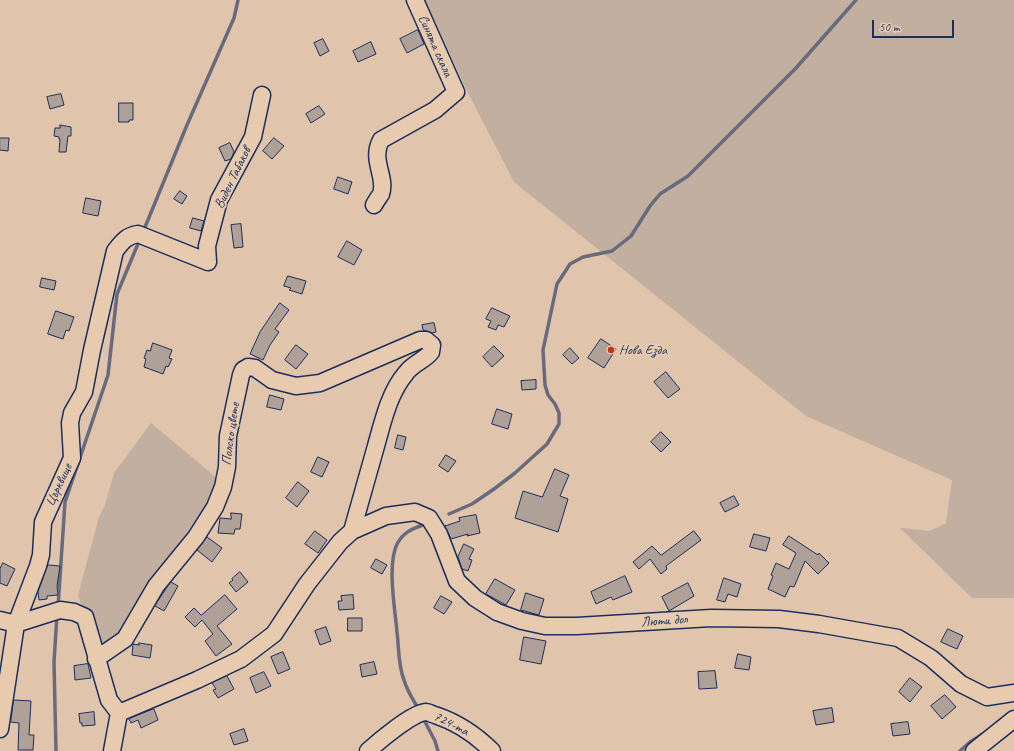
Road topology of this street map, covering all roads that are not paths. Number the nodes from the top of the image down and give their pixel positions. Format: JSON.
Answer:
{"nodes":[{"id":1,"x":415,"y":0,"type":"edge"},
{"id":2,"x":262,"y":95,"type":"dead end"},
{"id":3,"x":374,"y":205,"type":"dead end"},
{"id":4,"x":208,"y":262,"type":"joint"},
{"id":5,"x":352,"y":531,"type":"junction"},
{"id":6,"x":0,"y":620,"type":"edge"},
{"id":7,"x":16,"y":624,"type":"junction"},
{"id":8,"x":96,"y":659,"type":"junction"},
{"id":9,"x":1014,"y":693,"type":"edge"},
{"id":10,"x":118,"y":713,"type":"junction"},
{"id":11,"x":1014,"y":719,"type":"edge"},
{"id":12,"x":0,"y":729,"type":"edge"},
{"id":13,"x":112,"y":751,"type":"edge"},
{"id":14,"x":368,"y":751,"type":"edge"},
{"id":15,"x":492,"y":751,"type":"edge"},
{"id":16,"x":974,"y":751,"type":"edge"}],
"edges":[{"from":1,"to":3,"type":"street","name":"Синята скала"},
{"from":2,"to":4,"type":"street","name":"Виден Табаков"},
{"from":4,"to":7,"type":"street","name":"Църквище"},
{"from":5,"to":8,"type":"street","name":"Полско цвете"},
{"from":5,"to":9,"type":"street","name":"Люти дол"},
{"from":5,"to":10,"type":"street"},
{"from":6,"to":7,"type":"street"},
{"from":7,"to":8,"type":"street"},
{"from":7,"to":12,"type":"street","name":"Църквище"},
{"from":8,"to":10,"type":"street"},
{"from":10,"to":13,"type":"street"},
{"from":11,"to":16,"type":"street"},
{"from":14,"to":15,"type":"street","name":"724-та"}]}
